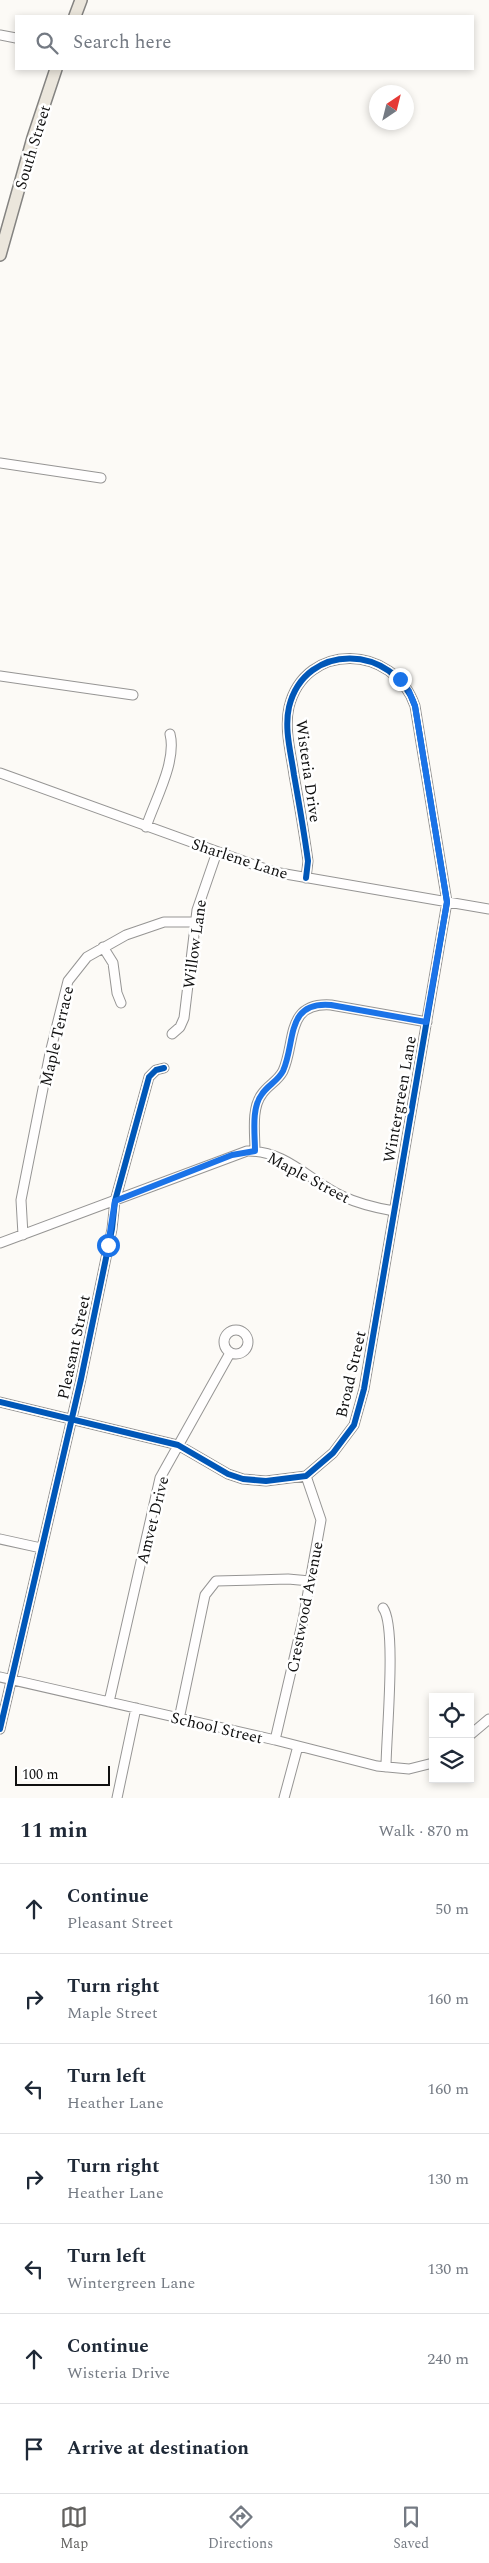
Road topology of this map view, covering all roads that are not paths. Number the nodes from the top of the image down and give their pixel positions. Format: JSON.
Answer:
{"nodes":[{"id":1,"x":81,"y":0,"type":"edge"},
{"id":2,"x":75,"y":15,"type":"edge"},
{"id":3,"x":0,"y":35,"type":"edge"},
{"id":4,"x":15,"y":38,"type":"edge"},
{"id":5,"x":56,"y":70,"type":"edge"},
{"id":6,"x":0,"y":255,"type":"edge"},
{"id":7,"x":0,"y":463,"type":"edge"},
{"id":8,"x":101,"y":478,"type":"dead end"},
{"id":9,"x":0,"y":676,"type":"edge"},
{"id":10,"x":133,"y":695,"type":"dead end"},
{"id":11,"x":170,"y":734,"type":"dead end"},
{"id":12,"x":0,"y":772,"type":"edge"},
{"id":13,"x":146,"y":826,"type":"junction"},
{"id":14,"x":217,"y":852,"type":"junction"},
{"id":15,"x":306,"y":878,"type":"junction"},
{"id":16,"x":447,"y":902,"type":"junction"},
{"id":17,"x":489,"y":909,"type":"edge"},
{"id":18,"x":195,"y":922,"type":"junction"},
{"id":19,"x":103,"y":947,"type":"junction"},
{"id":20,"x":121,"y":1003,"type":"dead end"},
{"id":21,"x":426,"y":1022,"type":"junction"},
{"id":22,"x":172,"y":1034,"type":"dead end"},
{"id":23,"x":164,"y":1068,"type":"dead end"},
{"id":24,"x":255,"y":1151,"type":"junction"},
{"id":25,"x":115,"y":1201,"type":"junction"},
{"id":26,"x":394,"y":1211,"type":"junction"},
{"id":27,"x":23,"y":1236,"type":"junction"},
{"id":28,"x":0,"y":1243,"type":"edge"},
{"id":29,"x":230,"y":1353,"type":"dead end"},
{"id":30,"x":0,"y":1402,"type":"edge"},
{"id":31,"x":71,"y":1418,"type":"junction"},
{"id":32,"x":178,"y":1445,"type":"junction"},
{"id":33,"x":306,"y":1476,"type":"junction"},
{"id":34,"x":0,"y":1539,"type":"edge"},
{"id":35,"x":41,"y":1548,"type":"junction"},
{"id":36,"x":310,"y":1581,"type":"junction"},
{"id":37,"x":383,"y":1608,"type":"dead end"},
{"id":38,"x":0,"y":1677,"type":"edge"},
{"id":39,"x":12,"y":1680,"type":"junction"},
{"id":40,"x":109,"y":1702,"type":"junction"},
{"id":41,"x":136,"y":1708,"type":"junction"},
{"id":42,"x":180,"y":1719,"type":"junction"},
{"id":43,"x":489,"y":1719,"type":"edge"},
{"id":44,"x":0,"y":1729,"type":"edge"},
{"id":45,"x":474,"y":1732,"type":"edge"},
{"id":46,"x":276,"y":1740,"type":"junction"},
{"id":47,"x":298,"y":1746,"type":"junction"},
{"id":48,"x":429,"y":1764,"type":"edge"},
{"id":49,"x":386,"y":1766,"type":"junction"},
{"id":50,"x":117,"y":1798,"type":"edge"},
{"id":51,"x":284,"y":1798,"type":"edge"}],
"edges":[{"from":1,"to":2,"type":"main road"},
{"from":3,"to":4,"type":"street"},
{"from":5,"to":6,"type":"main road","name":"South Street"},
{"from":7,"to":8,"type":"street"},
{"from":9,"to":10,"type":"street"},
{"from":11,"to":13,"type":"street"},
{"from":12,"to":13,"type":"street","name":"Sharlene Lane"},
{"from":13,"to":14,"type":"street","name":"Sharlene Lane"},
{"from":14,"to":15,"type":"street","name":"Sharlene Lane"},
{"from":14,"to":18,"type":"street","name":"Willow Lane"},
{"from":15,"to":16,"type":"street","name":"Sharlene Lane"},
{"from":15,"to":16,"type":"street","name":"Wisteria Drive"},
{"from":16,"to":17,"type":"street","name":"Sharlene Lane"},
{"from":16,"to":21,"type":"street","name":"Wintergreen Lane"},
{"from":18,"to":19,"type":"street","name":"Maple Terrace"},
{"from":18,"to":22,"type":"street","name":"Willow Lane"},
{"from":19,"to":20,"type":"street"},
{"from":19,"to":27,"type":"street","name":"Maple Terrace"},
{"from":21,"to":24,"type":"street"},
{"from":21,"to":26,"type":"street","name":"Wintergreen Lane"},
{"from":23,"to":25,"type":"street","name":"Pleasant Street"},
{"from":24,"to":25,"type":"street","name":"Maple Street"},
{"from":24,"to":26,"type":"street","name":"Maple Street"},
{"from":25,"to":27,"type":"street","name":"Maple Street"},
{"from":25,"to":31,"type":"street","name":"Pleasant Street"},
{"from":26,"to":33,"type":"street","name":"Broad Street"},
{"from":27,"to":28,"type":"street","name":"Maple Street"},
{"from":29,"to":32,"type":"street","name":"Amvet Drive"},
{"from":30,"to":31,"type":"street"},
{"from":31,"to":32,"type":"street"},
{"from":31,"to":35,"type":"street","name":"Pleasant Street"},
{"from":32,"to":33,"type":"street"},
{"from":32,"to":40,"type":"street","name":"Amvet Drive"},
{"from":33,"to":36,"type":"street","name":"Crestwood Avenue"},
{"from":34,"to":35,"type":"street"},
{"from":35,"to":39,"type":"street","name":"Pleasant Street"},
{"from":36,"to":42,"type":"street"},
{"from":36,"to":46,"type":"street","name":"Crestwood Avenue"},
{"from":37,"to":49,"type":"street"},
{"from":38,"to":39,"type":"street","name":"School Street"},
{"from":39,"to":40,"type":"street","name":"School Street"},
{"from":39,"to":44,"type":"street","name":"Pleasant Street"},
{"from":40,"to":41,"type":"street","name":"School Street"},
{"from":41,"to":42,"type":"street","name":"School Street"},
{"from":41,"to":50,"type":"street"},
{"from":42,"to":46,"type":"street","name":"School Street"},
{"from":43,"to":45,"type":"street"},
{"from":46,"to":47,"type":"street","name":"School Street"},
{"from":47,"to":49,"type":"street","name":"School Street"},
{"from":47,"to":51,"type":"street"},
{"from":48,"to":49,"type":"street","name":"School Street"}]}
